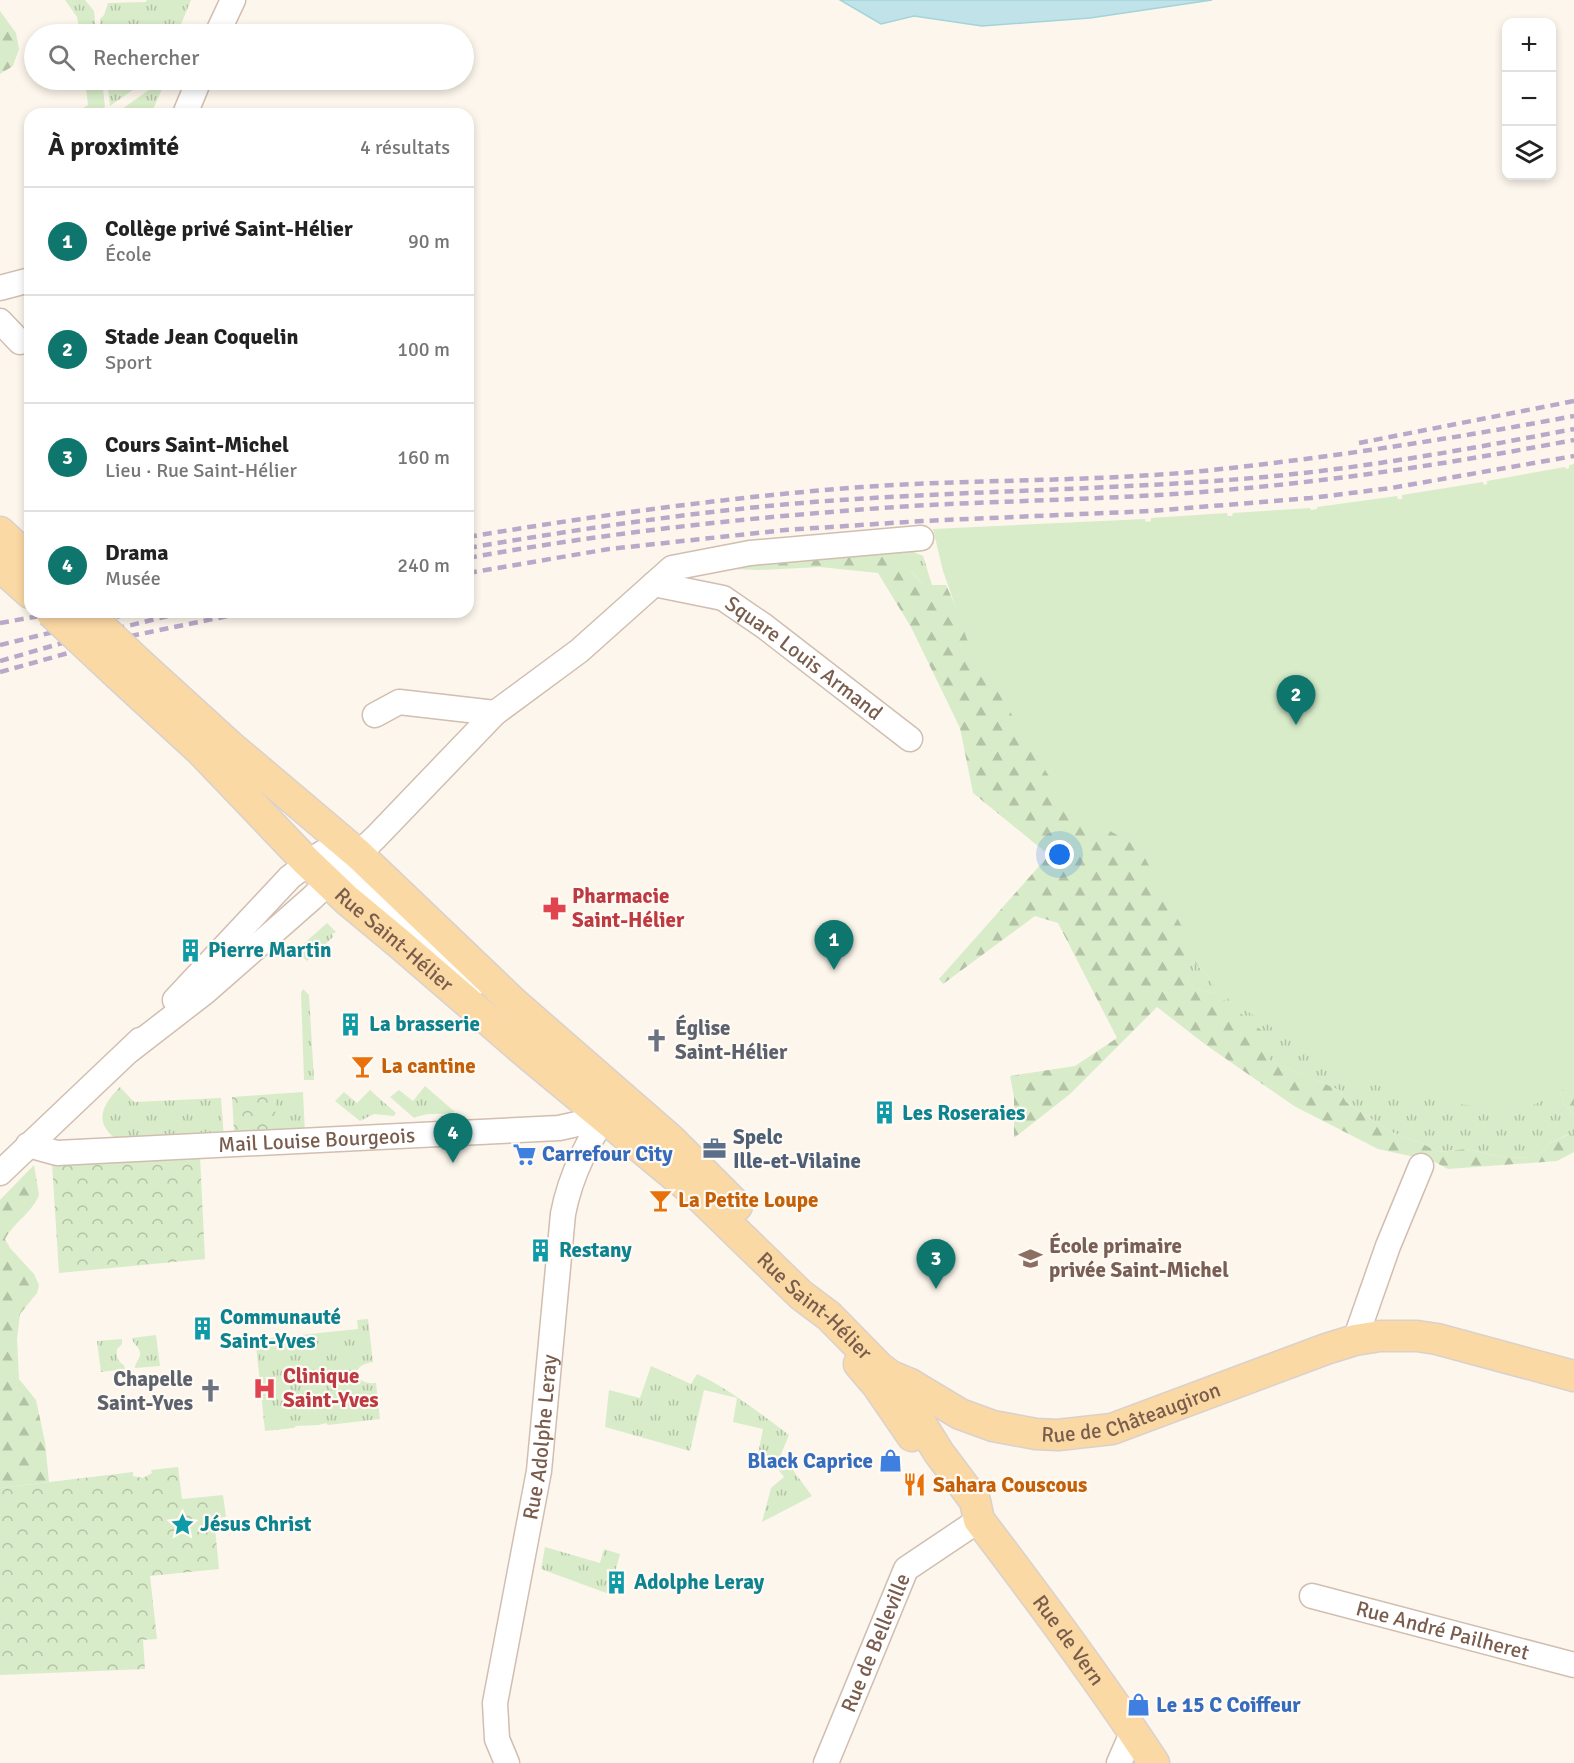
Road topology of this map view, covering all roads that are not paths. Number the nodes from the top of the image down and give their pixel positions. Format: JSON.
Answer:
{"nodes":[{"id":1,"x":233,"y":0,"type":"edge"},
{"id":2,"x":222,"y":24,"type":"edge"},
{"id":3,"x":195,"y":90,"type":"edge"},
{"id":4,"x":187,"y":108,"type":"edge"},
{"id":5,"x":24,"y":282,"type":"edge"},
{"id":6,"x":0,"y":288,"type":"edge"},
{"id":7,"x":0,"y":321,"type":"edge"},
{"id":8,"x":20,"y":342,"type":"dead end"},
{"id":9,"x":0,"y":532,"type":"edge"},
{"id":10,"x":921,"y":538,"type":"dead end"},
{"id":11,"x":24,"y":554,"type":"edge"},
{"id":12,"x":0,"y":566,"type":"edge"},
{"id":13,"x":654,"y":584,"type":"junction"},
{"id":14,"x":24,"y":588,"type":"edge"},
{"id":15,"x":59,"y":618,"type":"edge"},
{"id":16,"x":90,"y":618,"type":"edge"},
{"id":17,"x":127,"y":668,"type":"junction"},
{"id":18,"x":495,"y":713,"type":"junction"},
{"id":19,"x":375,"y":715,"type":"dead end"},
{"id":20,"x":910,"y":739,"type":"dead end"},
{"id":21,"x":334,"y":867,"type":"junction"},
{"id":22,"x":613,"y":1107,"type":"junction"},
{"id":23,"x":28,"y":1145,"type":"junction"},
{"id":24,"x":1421,"y":1166,"type":"dead end"},
{"id":25,"x":0,"y":1173,"type":"edge"},
{"id":26,"x":801,"y":1295,"type":"junction"},
{"id":27,"x":1355,"y":1340,"type":"junction"},
{"id":28,"x":1574,"y":1376,"type":"edge"},
{"id":29,"x":909,"y":1384,"type":"junction"},
{"id":30,"x":980,"y":1520,"type":"junction"},
{"id":31,"x":1312,"y":1596,"type":"dead end"},
{"id":32,"x":1574,"y":1665,"type":"edge"},
{"id":33,"x":1133,"y":1731,"type":"junction"},
{"id":34,"x":507,"y":1763,"type":"edge"},
{"id":35,"x":826,"y":1763,"type":"edge"},
{"id":36,"x":1119,"y":1763,"type":"edge"},
{"id":37,"x":1154,"y":1763,"type":"edge"}],
"edges":[{"from":1,"to":2,"type":"street"},
{"from":3,"to":4,"type":"street"},
{"from":5,"to":6,"type":"street"},
{"from":7,"to":8,"type":"street"},
{"from":9,"to":11,"type":"main road"},
{"from":10,"to":13,"type":"street"},
{"from":12,"to":14,"type":"main road"},
{"from":13,"to":18,"type":"street"},
{"from":13,"to":20,"type":"street","name":"Square Louis Armand"},
{"from":15,"to":17,"type":"main road","bridge":true},
{"from":16,"to":17,"type":"main road","bridge":true},
{"from":17,"to":21,"type":"main road","name":"Rue Saint-Hélier"},
{"from":17,"to":21,"type":"main road","name":"Rue Saint-Hélier"},
{"from":18,"to":19,"type":"street"},
{"from":18,"to":21,"type":"street"},
{"from":21,"to":22,"type":"main road","name":"Rue Saint-Hélier"},
{"from":21,"to":22,"type":"main road","name":"Rue Saint-Hélier"},
{"from":21,"to":23,"type":"street"},
{"from":22,"to":23,"type":"street","name":"Mail Louise Bourgeois"},
{"from":22,"to":26,"type":"main road","name":"Rue Saint-Hélier"},
{"from":22,"to":29,"type":"main road","name":"Rue Saint-Hélier"},
{"from":22,"to":34,"type":"street","name":"Rue Adolphe Leray"},
{"from":23,"to":25,"type":"street"},
{"from":24,"to":27,"type":"street"},
{"from":26,"to":29,"type":"main road","name":"Rue Saint-Hélier"},
{"from":26,"to":30,"type":"main road","name":"Rue de Vern"},
{"from":27,"to":28,"type":"main road","name":"Rue de Châteaugiron"},
{"from":27,"to":29,"type":"main road","name":"Rue de Châteaugiron"},
{"from":29,"to":30,"type":"main road","name":"Rue de Vern"},
{"from":30,"to":33,"type":"main road","name":"Rue de Vern"},
{"from":30,"to":35,"type":"street","name":"Rue de Belleville"},
{"from":31,"to":32,"type":"street","name":"Rue André Pailheret"},
{"from":33,"to":36,"type":"street"},
{"from":33,"to":37,"type":"main road","name":"Rue de Vern"}]}
